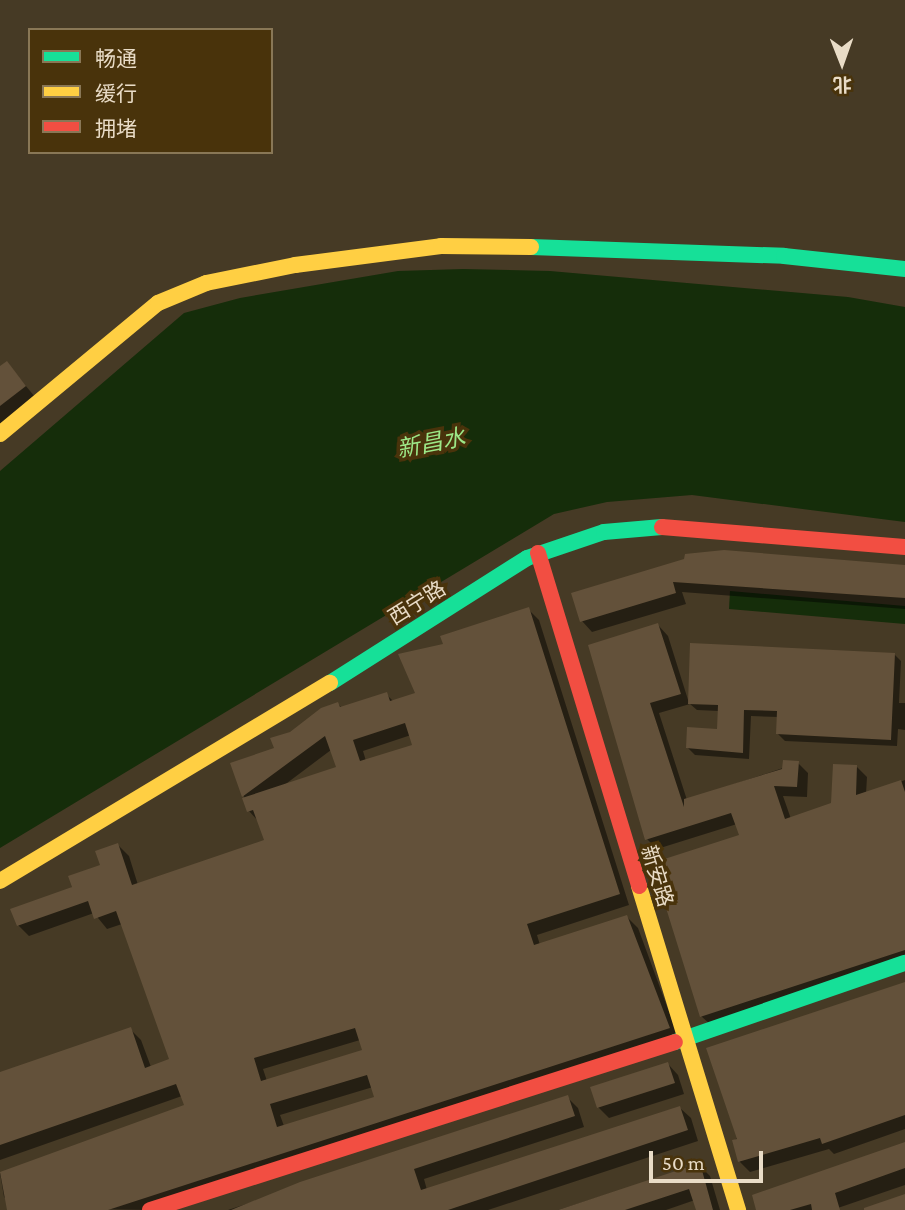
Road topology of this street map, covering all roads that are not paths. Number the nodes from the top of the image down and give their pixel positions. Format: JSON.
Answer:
{"nodes":[{"id":1,"x":905,"y":269,"type":"edge"},
{"id":2,"x":0,"y":434,"type":"edge"},
{"id":3,"x":905,"y":547,"type":"edge"},
{"id":4,"x":538,"y":554,"type":"junction"},
{"id":5,"x":0,"y":881,"type":"edge"},
{"id":6,"x":905,"y":963,"type":"edge"},
{"id":7,"x":686,"y":1038,"type":"junction"},
{"id":8,"x":150,"y":1210,"type":"edge"},
{"id":9,"x":738,"y":1210,"type":"edge"}],
"edges":[{"from":1,"to":2,"type":"street"},
{"from":3,"to":4,"type":"street","name":"西宁路"},
{"from":4,"to":5,"type":"street","name":"西宁路"},
{"from":4,"to":7,"type":"street","name":"新安路"},
{"from":6,"to":7,"type":"street"},
{"from":7,"to":8,"type":"street"},
{"from":7,"to":9,"type":"street","name":"新安路"}]}
